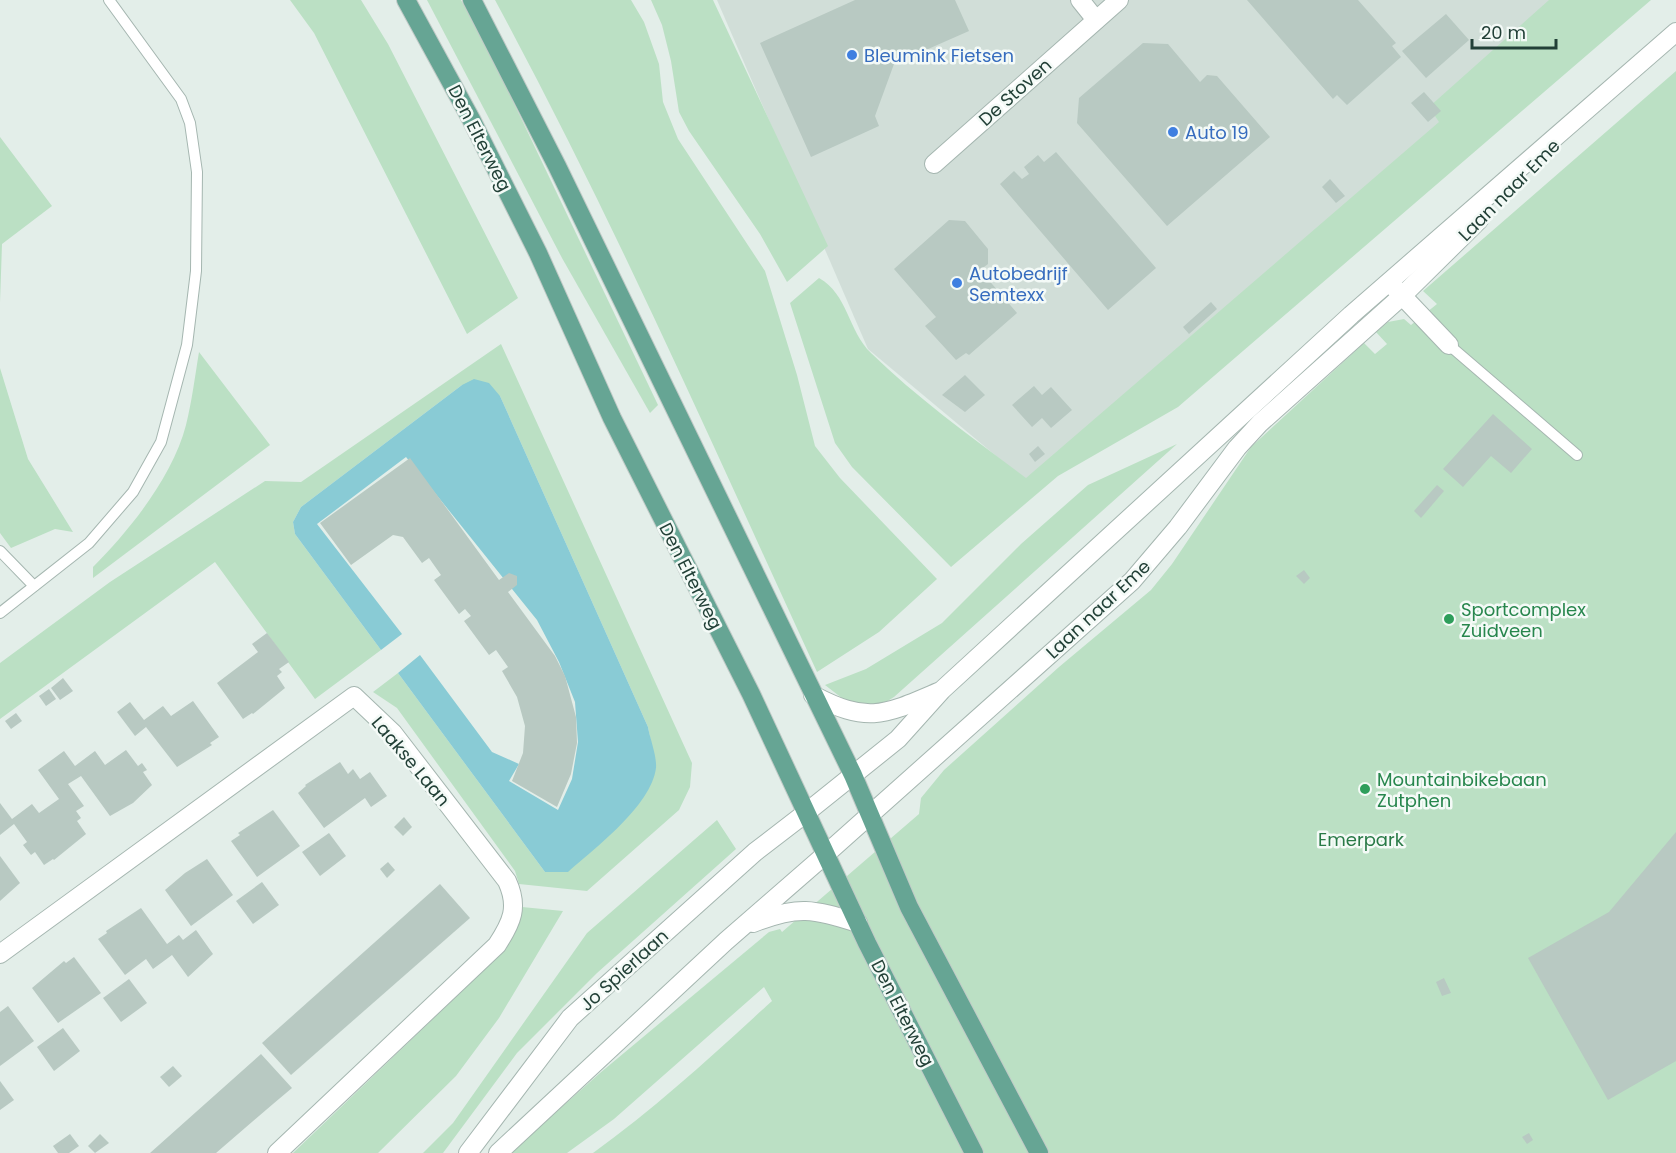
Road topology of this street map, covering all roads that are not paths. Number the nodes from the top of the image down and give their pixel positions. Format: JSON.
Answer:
{"nodes":[{"id":1,"x":109,"y":0,"type":"edge"},
{"id":2,"x":406,"y":0,"type":"edge"},
{"id":3,"x":472,"y":0,"type":"edge"},
{"id":4,"x":1080,"y":0,"type":"edge"},
{"id":5,"x":1119,"y":0,"type":"edge"},
{"id":6,"x":1096,"y":20,"type":"junction"},
{"id":7,"x":1676,"y":32,"type":"edge"},
{"id":8,"x":934,"y":164,"type":"dead end"},
{"id":9,"x":1396,"y":290,"type":"junction"},
{"id":10,"x":1449,"y":345,"type":"joint"},
{"id":11,"x":1577,"y":454,"type":"dead end"},
{"id":12,"x":0,"y":551,"type":"edge"},
{"id":13,"x":34,"y":586,"type":"junction"},
{"id":14,"x":0,"y":613,"type":"edge"},
{"id":15,"x":942,"y":690,"type":"junction"},
{"id":16,"x":813,"y":695,"type":"junction"},
{"id":17,"x":853,"y":775,"type":"junction"},
{"id":18,"x":807,"y":813,"type":"junction"},
{"id":19,"x":870,"y":814,"type":"junction"},
{"id":20,"x":826,"y":854,"type":"junction"},
{"id":21,"x":858,"y":923,"type":"junction"},
{"id":22,"x":740,"y":928,"type":"junction"},
{"id":23,"x":0,"y":954,"type":"edge"},
{"id":24,"x":277,"y":1153,"type":"edge"},
{"id":25,"x":468,"y":1153,"type":"edge"},
{"id":26,"x":498,"y":1153,"type":"edge"},
{"id":27,"x":974,"y":1153,"type":"edge"},
{"id":28,"x":1039,"y":1153,"type":"edge"}],
"edges":[{"from":1,"to":13,"type":"lane"},
{"from":2,"to":18,"type":"main road","name":"Den Elterweg"},
{"from":3,"to":16,"type":"main road"},
{"from":4,"to":6,"type":"street"},
{"from":5,"to":6,"type":"street","name":"De Stoven"},
{"from":6,"to":8,"type":"street","name":"De Stoven"},
{"from":7,"to":9,"type":"street","name":"Laan naar Eme"},
{"from":9,"to":10,"type":"street"},
{"from":9,"to":15,"type":"street","name":"Laan naar Eme"},
{"from":9,"to":19,"type":"street","name":"Laan naar Eme"},
{"from":10,"to":11,"type":"lane"},
{"from":12,"to":13,"type":"lane"},
{"from":13,"to":14,"type":"lane"},
{"from":15,"to":16,"type":"street","name":"Laan naar Eme"},
{"from":15,"to":17,"type":"street","name":"Laan naar Eme"},
{"from":16,"to":17,"type":"main road"},
{"from":17,"to":18,"type":"street","name":"Laan naar Eme"},
{"from":17,"to":19,"type":"main road"},
{"from":18,"to":20,"type":"main road","name":"Den Elterweg"},
{"from":18,"to":25,"type":"street","name":"Jo Spierlaan"},
{"from":19,"to":20,"type":"street","name":"Laan naar Eme"},
{"from":19,"to":28,"type":"main road"},
{"from":20,"to":21,"type":"main road","name":"Den Elterweg"},
{"from":20,"to":22,"type":"street"},
{"from":21,"to":22,"type":"street"},
{"from":21,"to":27,"type":"main road","name":"Den Elterweg"},
{"from":22,"to":26,"type":"street"},
{"from":23,"to":24,"type":"street","name":"Laakse Laan"}]}
